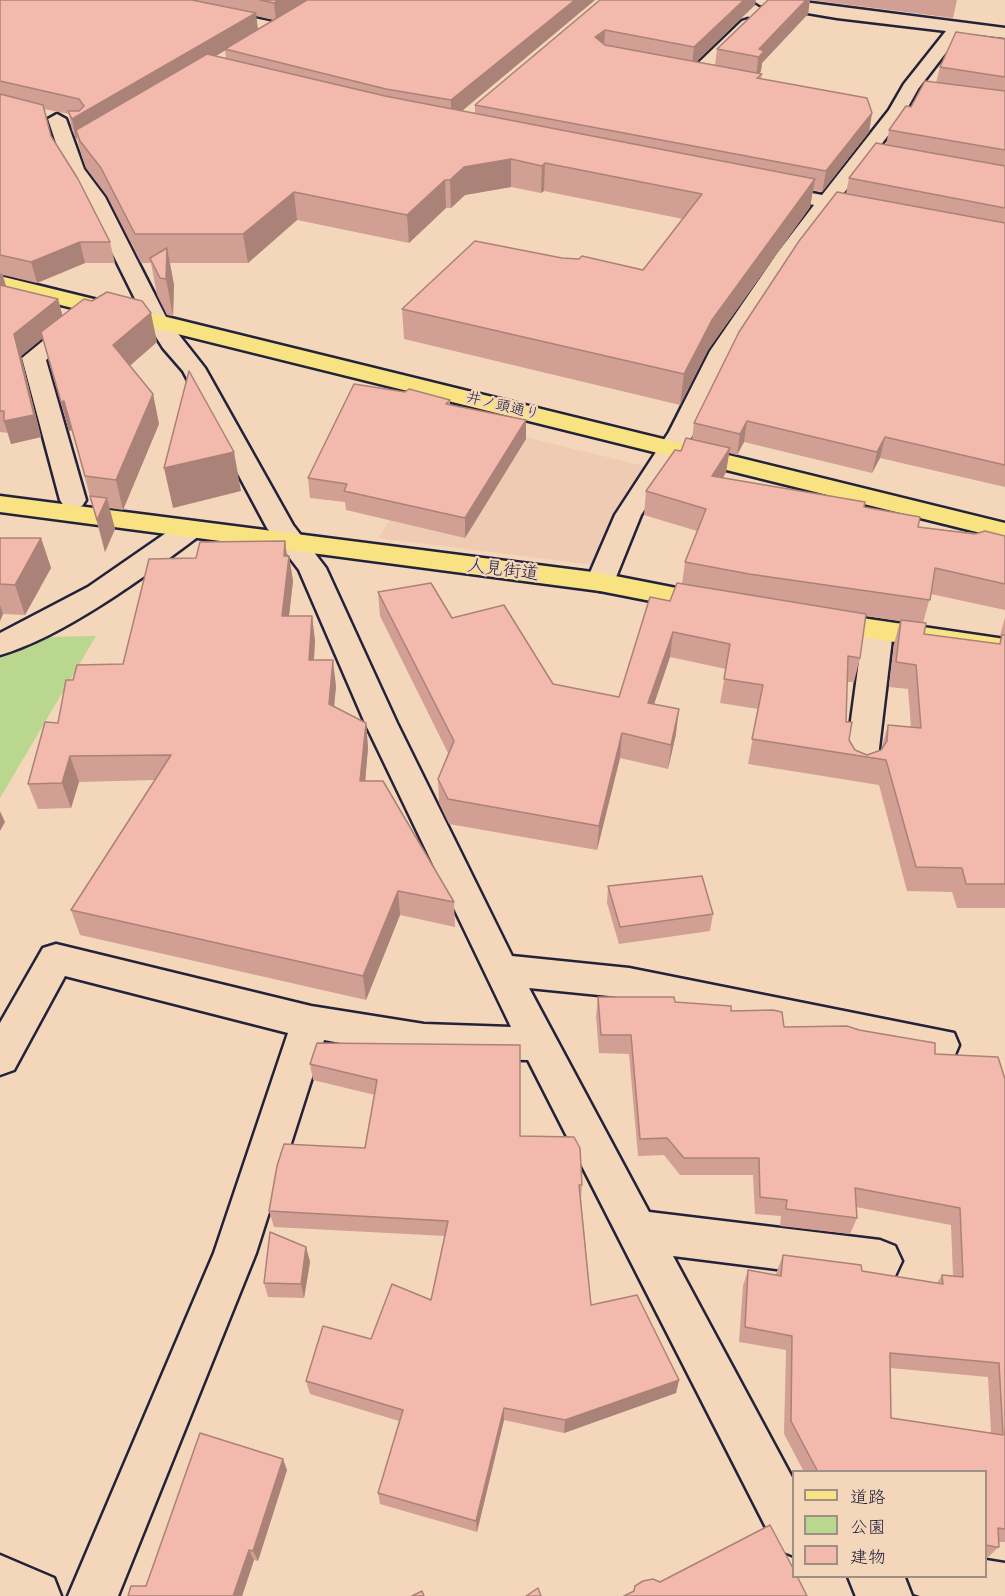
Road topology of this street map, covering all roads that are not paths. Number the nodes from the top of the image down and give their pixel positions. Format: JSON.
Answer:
{"nodes":[{"id":1,"x":158,"y":1,"type":"edge"},
{"id":2,"x":766,"y":1,"type":"edge"},
{"id":3,"x":296,"y":17,"type":"edge"},
{"id":4,"x":958,"y":26,"type":"junction"},
{"id":5,"x":278,"y":28,"type":"junction"},
{"id":6,"x":1005,"y":33,"type":"edge"},
{"id":7,"x":258,"y":40,"type":"edge"},
{"id":8,"x":719,"y":78,"type":"edge"},
{"id":9,"x":910,"y":88,"type":"junction"},
{"id":10,"x":932,"y":91,"type":"edge"},
{"id":11,"x":875,"y":107,"type":"dead end"},
{"id":12,"x":897,"y":111,"type":"junction"},
{"id":13,"x":34,"y":113,"type":"edge"},
{"id":14,"x":57,"y":118,"type":"junction"},
{"id":15,"x":76,"y":123,"type":"edge"},
{"id":16,"x":86,"y":143,"type":"edge"},
{"id":17,"x":866,"y":152,"type":"junction"},
{"id":18,"x":67,"y":155,"type":"junction"},
{"id":19,"x":889,"y":156,"type":"edge"},
{"id":20,"x":748,"y":187,"type":"edge"},
{"id":21,"x":827,"y":202,"type":"junction"},
{"id":22,"x":894,"y":215,"type":"edge"},
{"id":23,"x":0,"y":283,"type":"edge"},
{"id":24,"x":98,"y":308,"type":"junction"},
{"id":25,"x":157,"y":321,"type":"junction"},
{"id":26,"x":672,"y":448,"type":"junction"},
{"id":27,"x":73,"y":500,"type":"dead end"},
{"id":28,"x":0,"y":504,"type":"edge"},
{"id":29,"x":189,"y":530,"type":"junction"},
{"id":30,"x":1005,"y":531,"type":"edge"},
{"id":31,"x":292,"y":543,"type":"junction"},
{"id":32,"x":600,"y":582,"type":"junction"},
{"id":33,"x":744,"y":610,"type":"edge"},
{"id":34,"x":800,"y":619,"type":"edge"},
{"id":35,"x":878,"y":631,"type":"junction"},
{"id":36,"x":0,"y":645,"type":"edge"},
{"id":37,"x":1005,"y":649,"type":"edge"},
{"id":38,"x":861,"y":765,"type":"edge"},
{"id":39,"x":501,"y":970,"type":"junction"},
{"id":40,"x":311,"y":1022,"type":"junction"},
{"id":41,"x":540,"y":1044,"type":"junction"},
{"id":42,"x":940,"y":1045,"type":"dead end"},
{"id":43,"x":0,"y":1058,"type":"edge"},
{"id":44,"x":636,"y":1232,"type":"junction"},
{"id":45,"x":880,"y":1262,"type":"dead end"},
{"id":46,"x":792,"y":1528,"type":"edge"},
{"id":47,"x":819,"y":1578,"type":"edge"},
{"id":48,"x":944,"y":1578,"type":"edge"},
{"id":49,"x":0,"y":1580,"type":"edge"},
{"id":50,"x":1005,"y":1588,"type":"edge"},
{"id":51,"x":36,"y":1596,"type":"edge"},
{"id":52,"x":93,"y":1596,"type":"edge"},
{"id":53,"x":828,"y":1596,"type":"edge"}],
"edges":[{"from":1,"to":5,"type":"street"},
{"from":2,"to":4,"type":"street"},
{"from":2,"to":8,"type":"street"},
{"from":3,"to":5,"type":"street"},
{"from":4,"to":6,"type":"street"},
{"from":4,"to":9,"type":"street"},
{"from":5,"to":7,"type":"street"},
{"from":9,"to":10,"type":"street"},
{"from":9,"to":12,"type":"street"},
{"from":11,"to":12,"type":"street"},
{"from":12,"to":17,"type":"street"},
{"from":13,"to":14,"type":"street"},
{"from":14,"to":15,"type":"street"},
{"from":14,"to":18,"type":"street"},
{"from":16,"to":18,"type":"street"},
{"from":17,"to":19,"type":"street"},
{"from":17,"to":21,"type":"street"},
{"from":18,"to":25,"type":"street"},
{"from":20,"to":21,"type":"street"},
{"from":21,"to":22,"type":"street"},
{"from":21,"to":26,"type":"street"},
{"from":23,"to":24,"type":"main road","name":"井ノ頭通り"},
{"from":24,"to":25,"type":"main road","name":"井ノ頭通り"},
{"from":24,"to":27,"type":"street"},
{"from":25,"to":26,"type":"main road","name":"井ノ頭通り"},
{"from":25,"to":31,"type":"street"},
{"from":26,"to":30,"type":"main road","name":"井ノ頭通り"},
{"from":26,"to":32,"type":"street"},
{"from":28,"to":29,"type":"main road","name":"人見街道"},
{"from":29,"to":31,"type":"main road","name":"人見街道"},
{"from":29,"to":36,"type":"street"},
{"from":31,"to":32,"type":"main road","name":"人見街道"},
{"from":31,"to":39,"type":"street"},
{"from":32,"to":33,"type":"main road","name":"人見街道"},
{"from":34,"to":35,"type":"main road"},
{"from":35,"to":37,"type":"main road"},
{"from":35,"to":38,"type":"street"},
{"from":39,"to":41,"type":"street"},
{"from":39,"to":42,"type":"street"},
{"from":40,"to":41,"type":"street"},
{"from":40,"to":43,"type":"street"},
{"from":40,"to":52,"type":"street"},
{"from":41,"to":44,"type":"street"},
{"from":44,"to":45,"type":"street"},
{"from":44,"to":46,"type":"street"},
{"from":47,"to":53,"type":"street"},
{"from":48,"to":50,"type":"street"},
{"from":49,"to":51,"type":"street"}]}
